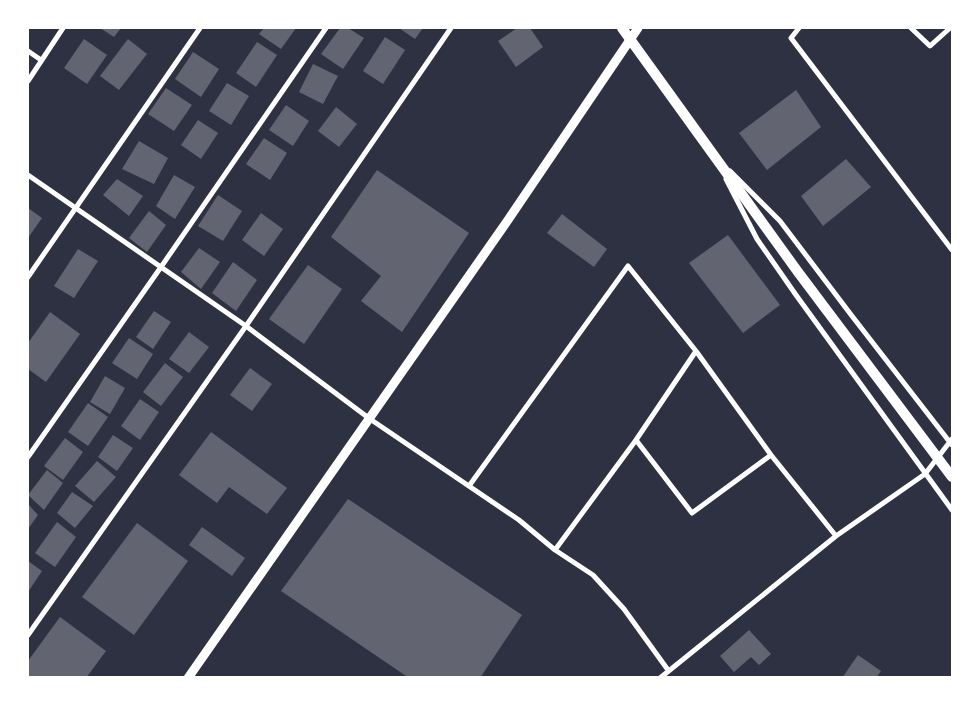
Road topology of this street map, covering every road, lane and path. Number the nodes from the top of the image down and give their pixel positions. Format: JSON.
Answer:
{"nodes":[{"id":1,"x":63,"y":28,"type":"edge"},
{"id":2,"x":200,"y":28,"type":"edge"},
{"id":3,"x":326,"y":28,"type":"edge"},
{"id":4,"x":451,"y":28,"type":"edge"},
{"id":5,"x":622,"y":28,"type":"edge"},
{"id":6,"x":638,"y":28,"type":"edge"},
{"id":7,"x":798,"y":28,"type":"edge"},
{"id":8,"x":912,"y":28,"type":"edge"},
{"id":9,"x":950,"y":28,"type":"edge"},
{"id":10,"x":630,"y":39,"type":"junction"},
{"id":11,"x":28,"y":51,"type":"edge"},
{"id":12,"x":41,"y":60,"type":"junction"},
{"id":13,"x":28,"y":81,"type":"edge"},
{"id":14,"x":712,"y":153,"type":"junction"},
{"id":15,"x":28,"y":175,"type":"edge"},
{"id":16,"x":75,"y":209,"type":"junction"},
{"id":17,"x":952,"y":250,"type":"edge"},
{"id":18,"x":161,"y":267,"type":"junction"},
{"id":19,"x":28,"y":277,"type":"edge"},
{"id":20,"x":246,"y":326,"type":"junction"},
{"id":21,"x":696,"y":351,"type":"junction"},
{"id":22,"x":370,"y":419,"type":"junction"},
{"id":23,"x":636,"y":440,"type":"junction"},
{"id":24,"x":952,"y":442,"type":"edge"},
{"id":25,"x":771,"y":455,"type":"junction"},
{"id":26,"x":28,"y":457,"type":"edge"},
{"id":27,"x":926,"y":474,"type":"junction"},
{"id":28,"x":952,"y":478,"type":"edge"},
{"id":29,"x":469,"y":486,"type":"junction"},
{"id":30,"x":952,"y":510,"type":"edge"},
{"id":31,"x":836,"y":536,"type":"junction"},
{"id":32,"x":555,"y":550,"type":"junction"},
{"id":33,"x":28,"y":635,"type":"edge"},
{"id":34,"x":668,"y":670,"type":"junction"},
{"id":35,"x":188,"y":678,"type":"edge"},
{"id":36,"x":660,"y":678,"type":"edge"}],
"edges":[{"from":1,"to":12,"type":"street"},
{"from":2,"to":16,"type":"street"},
{"from":3,"to":18,"type":"street"},
{"from":4,"to":20,"type":"street"},
{"from":5,"to":10,"type":"main road"},
{"from":6,"to":10,"type":"street"},
{"from":7,"to":17,"type":"street"},
{"from":8,"to":9,"type":"street"},
{"from":10,"to":14,"type":"main road"},
{"from":10,"to":22,"type":"street"},
{"from":11,"to":12,"type":"street"},
{"from":12,"to":13,"type":"street"},
{"from":14,"to":24,"type":"street"},
{"from":14,"to":27,"type":"street"},
{"from":14,"to":28,"type":"main road"},
{"from":15,"to":16,"type":"street"},
{"from":16,"to":18,"type":"street"},
{"from":16,"to":19,"type":"street"},
{"from":18,"to":20,"type":"street"},
{"from":18,"to":26,"type":"street"},
{"from":20,"to":22,"type":"street"},
{"from":20,"to":33,"type":"street"},
{"from":21,"to":23,"type":"street"},
{"from":21,"to":25,"type":"street"},
{"from":21,"to":29,"type":"street"},
{"from":22,"to":29,"type":"street"},
{"from":22,"to":35,"type":"street"},
{"from":23,"to":25,"type":"street"},
{"from":23,"to":32,"type":"street"},
{"from":24,"to":27,"type":"street"},
{"from":25,"to":31,"type":"street"},
{"from":27,"to":30,"type":"street"},
{"from":27,"to":31,"type":"street"},
{"from":29,"to":32,"type":"street"},
{"from":31,"to":34,"type":"street"},
{"from":32,"to":34,"type":"street"},
{"from":34,"to":36,"type":"street"}]}
